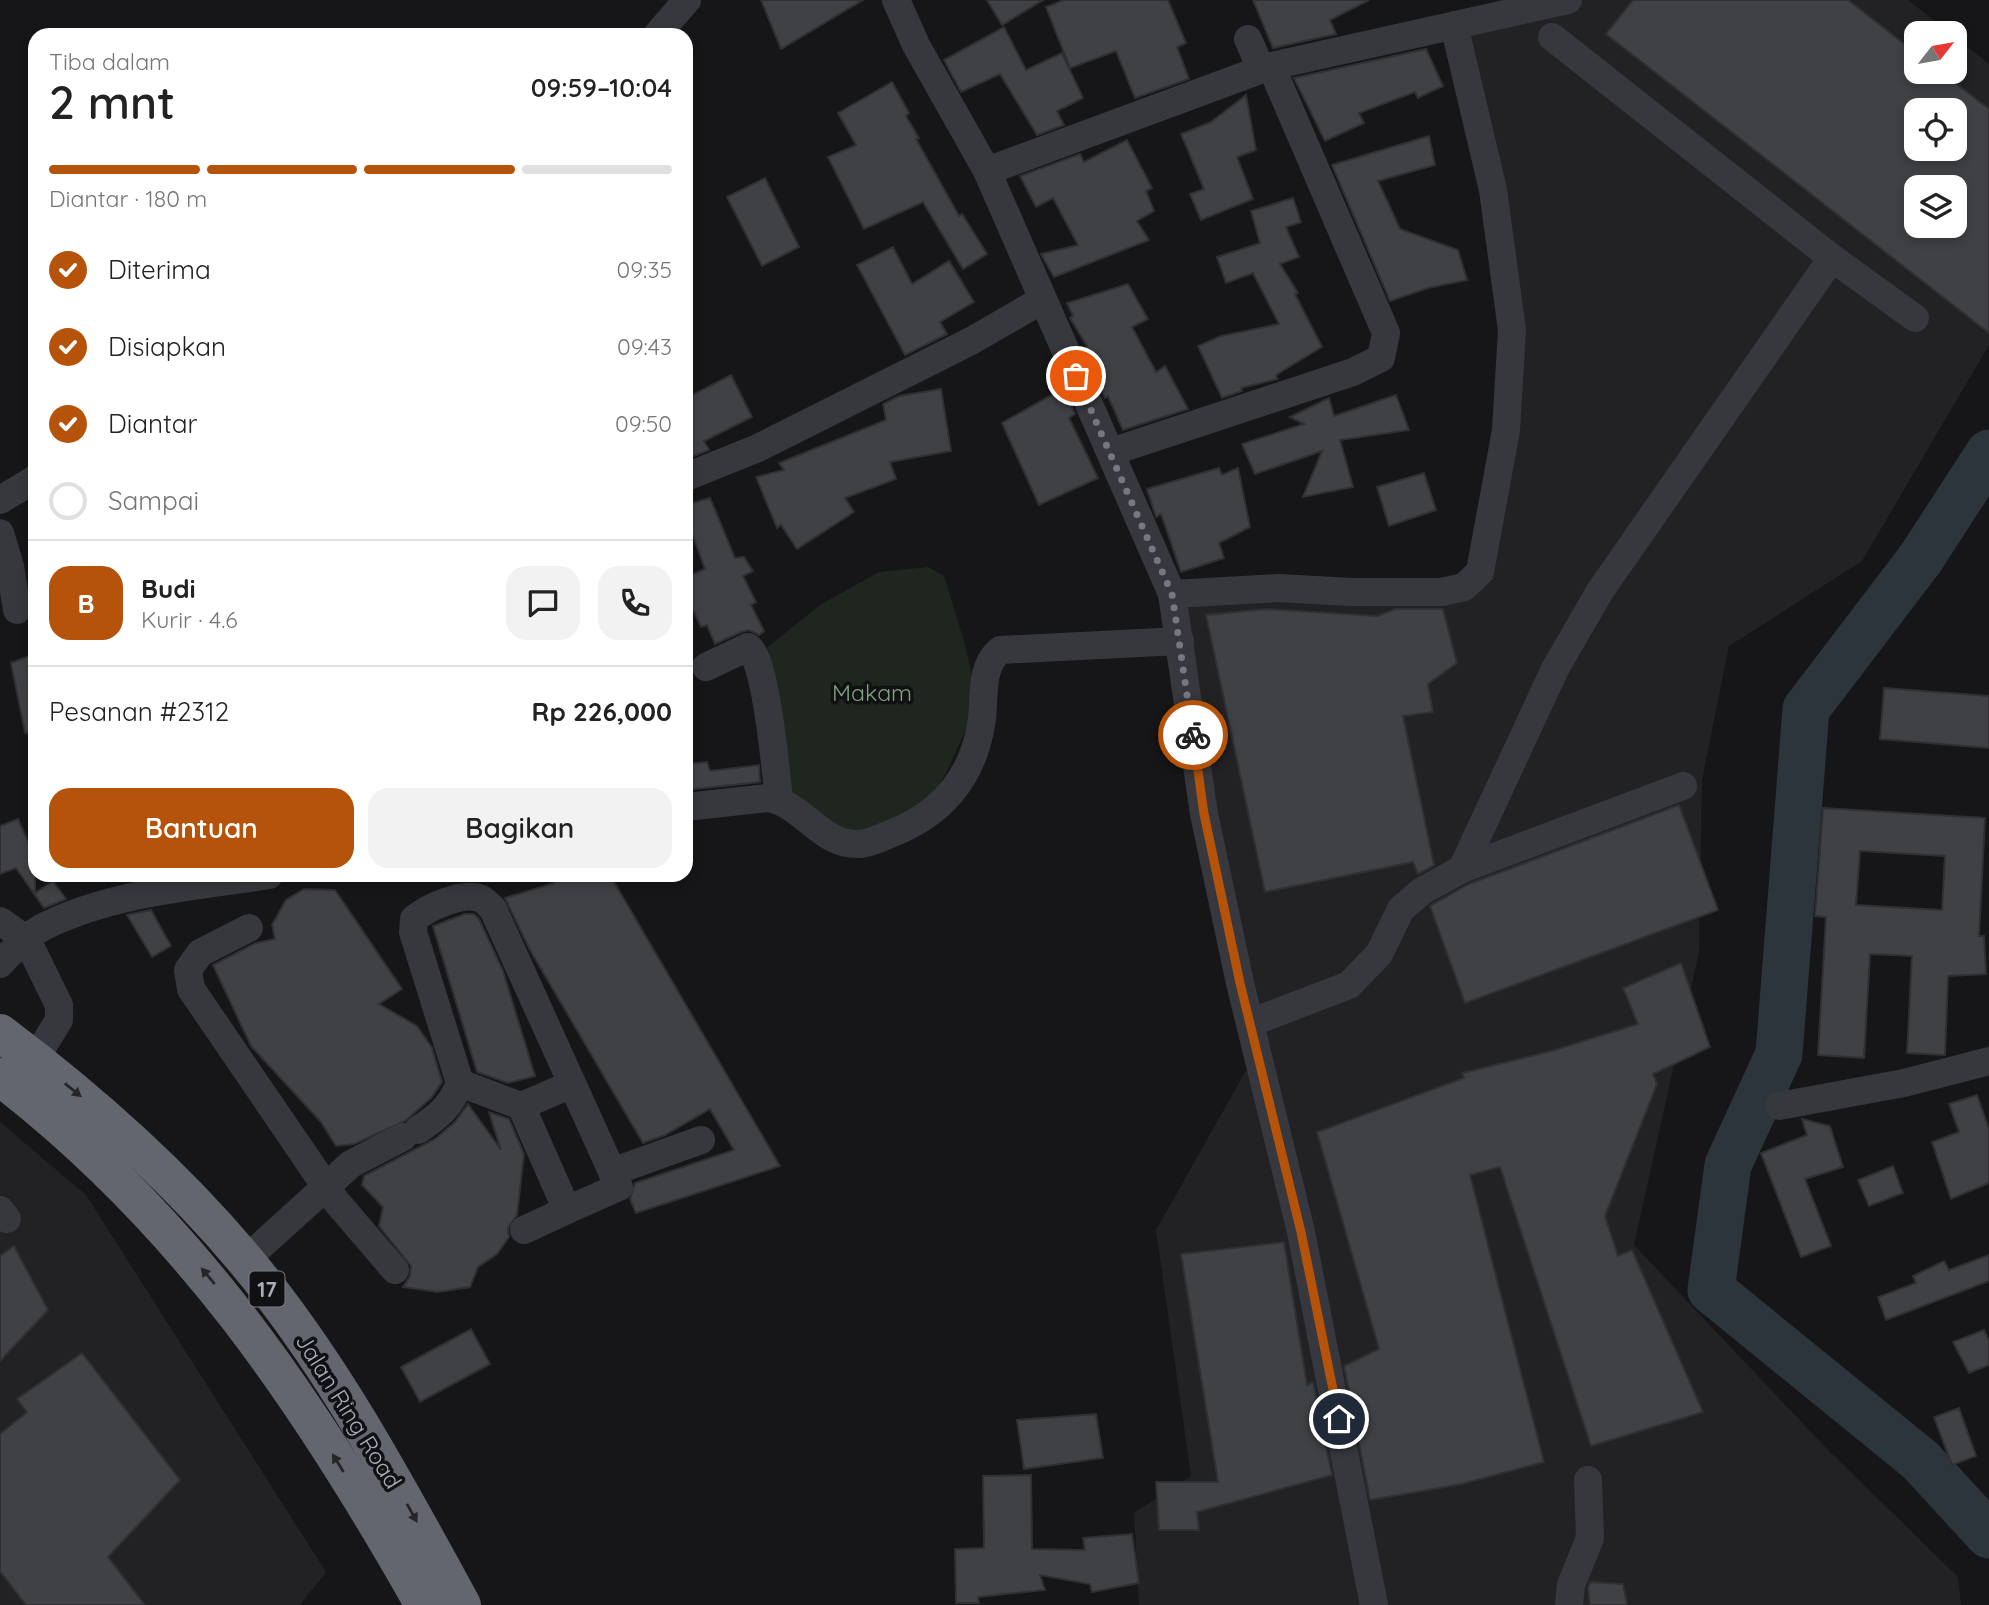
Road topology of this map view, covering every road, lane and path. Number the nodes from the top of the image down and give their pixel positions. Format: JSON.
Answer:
{"nodes":[{"id":1,"x":687,"y":0,"type":"edge"},
{"id":2,"x":896,"y":0,"type":"edge"},
{"id":3,"x":1567,"y":0,"type":"edge"},
{"id":4,"x":1454,"y":25,"type":"junction"},
{"id":5,"x":663,"y":28,"type":"edge"},
{"id":6,"x":1552,"y":37,"type":"dead end"},
{"id":7,"x":1248,"y":39,"type":"dead end"},
{"id":8,"x":1266,"y":67,"type":"junction"},
{"id":9,"x":987,"y":171,"type":"junction"},
{"id":10,"x":1832,"y":258,"type":"junction"},
{"id":11,"x":1042,"y":300,"type":"junction"},
{"id":12,"x":1915,"y":318,"type":"dead end"},
{"id":13,"x":1111,"y":453,"type":"junction"},
{"id":14,"x":693,"y":474,"type":"edge"},
{"id":15,"x":28,"y":484,"type":"edge"},
{"id":16,"x":0,"y":500,"type":"edge"},
{"id":17,"x":0,"y":533,"type":"edge"},
{"id":18,"x":1172,"y":594,"type":"junction"},
{"id":19,"x":17,"y":611,"type":"edge"},
{"id":20,"x":1180,"y":641,"type":"junction"},
{"id":21,"x":706,"y":667,"type":"dead end"},
{"id":22,"x":1683,"y":786,"type":"dead end"},
{"id":23,"x":779,"y":800,"type":"junction"},
{"id":24,"x":693,"y":806,"type":"edge"},
{"id":25,"x":1462,"y":869,"type":"junction"},
{"id":26,"x":225,"y":882,"type":"edge"},
{"id":27,"x":0,"y":921,"type":"edge"},
{"id":28,"x":248,"y":928,"type":"dead end"},
{"id":29,"x":27,"y":940,"type":"junction"},
{"id":30,"x":0,"y":964,"type":"edge"},
{"id":31,"x":1250,"y":1023,"type":"junction"},
{"id":32,"x":0,"y":1033,"type":"edge"},
{"id":33,"x":35,"y":1059,"type":"junction"},
{"id":34,"x":1989,"y":1061,"type":"edge"},
{"id":35,"x":0,"y":1077,"type":"edge"},
{"id":36,"x":460,"y":1083,"type":"junction"},
{"id":37,"x":570,"y":1085,"type":"junction"},
{"id":38,"x":521,"y":1106,"type":"junction"},
{"id":39,"x":1779,"y":1106,"type":"dead end"},
{"id":40,"x":701,"y":1140,"type":"dead end"},
{"id":41,"x":612,"y":1172,"type":"junction"},
{"id":42,"x":331,"y":1193,"type":"junction"},
{"id":43,"x":567,"y":1210,"type":"junction"},
{"id":44,"x":524,"y":1230,"type":"dead end"},
{"id":45,"x":250,"y":1267,"type":"junction"},
{"id":46,"x":396,"y":1269,"type":"dead end"},
{"id":47,"x":1588,"y":1480,"type":"dead end"},
{"id":48,"x":424,"y":1605,"type":"edge"},
{"id":49,"x":462,"y":1605,"type":"edge"},
{"id":50,"x":1374,"y":1605,"type":"edge"},
{"id":51,"x":1569,"y":1605,"type":"edge"}],
"edges":[{"from":1,"to":5,"type":"street"},
{"from":2,"to":9,"type":"street"},
{"from":3,"to":4,"type":"street"},
{"from":4,"to":8,"type":"street"},
{"from":4,"to":18,"type":"street"},
{"from":6,"to":10,"type":"street"},
{"from":7,"to":8,"type":"street"},
{"from":8,"to":9,"type":"street"},
{"from":8,"to":13,"type":"street"},
{"from":9,"to":11,"type":"street"},
{"from":10,"to":12,"type":"street"},
{"from":10,"to":25,"type":"street"},
{"from":11,"to":13,"type":"street"},
{"from":11,"to":14,"type":"street"},
{"from":13,"to":18,"type":"street"},
{"from":15,"to":16,"type":"street"},
{"from":17,"to":19,"type":"street"},
{"from":18,"to":20,"type":"street"},
{"from":20,"to":23,"type":"street"},
{"from":20,"to":31,"type":"street"},
{"from":21,"to":23,"type":"street"},
{"from":22,"to":25,"type":"street"},
{"from":23,"to":24,"type":"street"},
{"from":25,"to":31,"type":"street"},
{"from":26,"to":29,"type":"street"},
{"from":27,"to":29,"type":"street"},
{"from":28,"to":42,"type":"street"},
{"from":29,"to":30,"type":"street"},
{"from":29,"to":33,"type":"street"},
{"from":31,"to":50,"type":"street"},
{"from":32,"to":33,"type":"highway","name":"Jalan Ring Road","number":"17"},
{"from":33,"to":45,"type":"highway","name":"Jalan Ring Road","number":"17","one_way":true},
{"from":34,"to":39,"type":"street"},
{"from":48,"to":35,"type":"highway","name":"Jalan Ring Road","number":"17","one_way":true},
{"from":36,"to":37,"type":"street"},
{"from":36,"to":38,"type":"street"},
{"from":36,"to":42,"type":"street"},
{"from":37,"to":38,"type":"street"},
{"from":37,"to":41,"type":"street"},
{"from":38,"to":43,"type":"street"},
{"from":40,"to":41,"type":"street"},
{"from":41,"to":43,"type":"street"},
{"from":42,"to":45,"type":"street"},
{"from":42,"to":46,"type":"street"},
{"from":43,"to":44,"type":"street"},
{"from":45,"to":49,"type":"highway","name":"Jalan Ring Road","number":"17","one_way":true},
{"from":47,"to":51,"type":"street"}]}
